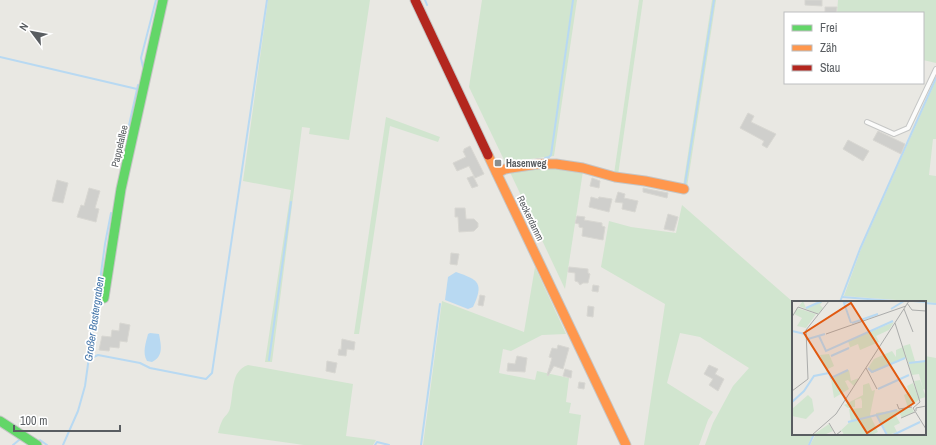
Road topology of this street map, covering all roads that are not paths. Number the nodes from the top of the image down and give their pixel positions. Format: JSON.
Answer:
{"nodes":[{"id":1,"x":163,"y":0,"type":"edge"},
{"id":2,"x":415,"y":0,"type":"edge"},
{"id":3,"x":936,"y":69,"type":"edge"},
{"id":4,"x":867,"y":122,"type":"dead end"},
{"id":5,"x":497,"y":173,"type":"junction"},
{"id":6,"x":684,"y":189,"type":"dead end"},
{"id":7,"x":104,"y":298,"type":"dead end"},
{"id":8,"x":0,"y":421,"type":"edge"},
{"id":9,"x":36,"y":445,"type":"edge"},
{"id":10,"x":626,"y":445,"type":"edge"}],
"edges":[{"from":1,"to":7,"type":"street","name":"Pappelallee"},
{"from":2,"to":5,"type":"street","name":"Reckerdamm"},
{"from":3,"to":4,"type":"lane"},
{"from":5,"to":6,"type":"street"},
{"from":5,"to":10,"type":"street","name":"Reckerdamm"},
{"from":8,"to":9,"type":"street"}]}
